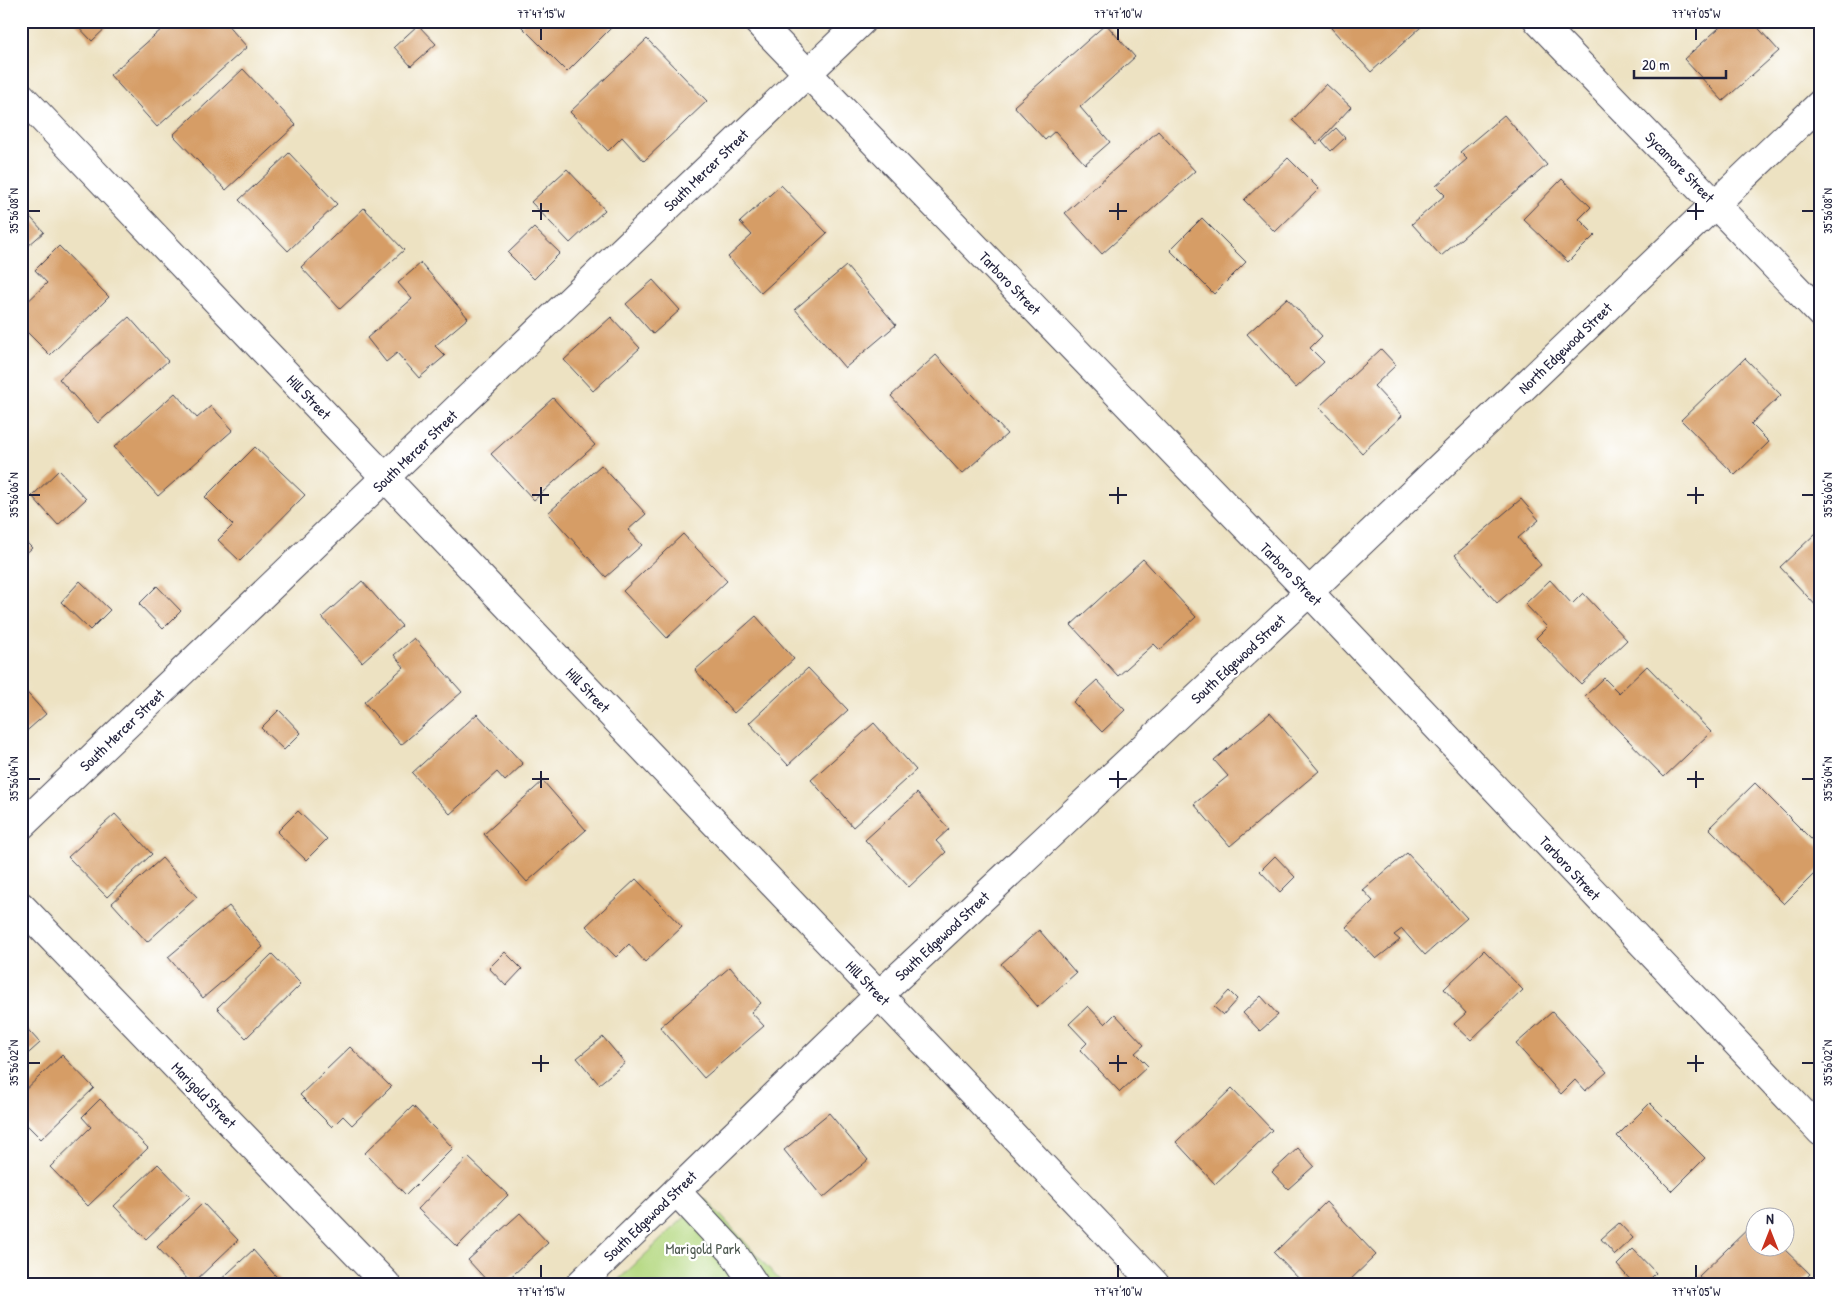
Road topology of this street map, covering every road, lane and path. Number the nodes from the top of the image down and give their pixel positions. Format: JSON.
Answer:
{"nodes":[{"id":1,"x":757,"y":21,"type":"edge"},
{"id":2,"x":862,"y":21,"type":"edge"},
{"id":3,"x":1538,"y":21,"type":"edge"},
{"id":4,"x":806,"y":73,"type":"junction"},
{"id":5,"x":21,"y":96,"type":"edge"},
{"id":6,"x":1821,"y":103,"type":"edge"},
{"id":7,"x":1716,"y":205,"type":"junction"},
{"id":8,"x":1821,"y":314,"type":"edge"},
{"id":9,"x":386,"y":478,"type":"junction"},
{"id":10,"x":1309,"y":592,"type":"junction"},
{"id":11,"x":21,"y":826,"type":"edge"},
{"id":12,"x":21,"y":906,"type":"edge"},
{"id":13,"x":879,"y":995,"type":"junction"},
{"id":14,"x":1821,"y":1132,"type":"edge"},
{"id":15,"x":676,"y":1191,"type":"junction"},
{"id":16,"x":386,"y":1284,"type":"edge"},
{"id":17,"x":580,"y":1284,"type":"edge"},
{"id":18,"x":754,"y":1284,"type":"edge"},
{"id":19,"x":1155,"y":1284,"type":"edge"}],
"edges":[{"from":1,"to":4,"type":"street","name":"Tarboro Street"},
{"from":2,"to":4,"type":"street","name":"South Mercer Street"},
{"from":3,"to":7,"type":"street","name":"Sycamore Street"},
{"from":4,"to":9,"type":"street","name":"South Mercer Street"},
{"from":4,"to":10,"type":"street","name":"Tarboro Street"},
{"from":5,"to":9,"type":"street","name":"Hill Street"},
{"from":6,"to":7,"type":"street","name":"North Edgewood Street"},
{"from":7,"to":8,"type":"street","name":"Sycamore Street"},
{"from":7,"to":10,"type":"street","name":"North Edgewood Street"},
{"from":9,"to":11,"type":"street","name":"South Mercer Street"},
{"from":9,"to":13,"type":"street","name":"Hill Street"},
{"from":10,"to":13,"type":"street","name":"South Edgewood Street"},
{"from":10,"to":14,"type":"street","name":"Tarboro Street"},
{"from":12,"to":16,"type":"street","name":"Marigold Street"},
{"from":13,"to":15,"type":"street","name":"South Edgewood Street"},
{"from":13,"to":19,"type":"street","name":"Hill Street"},
{"from":15,"to":17,"type":"street","name":"South Edgewood Street"},
{"from":15,"to":18,"type":"street"}]}
